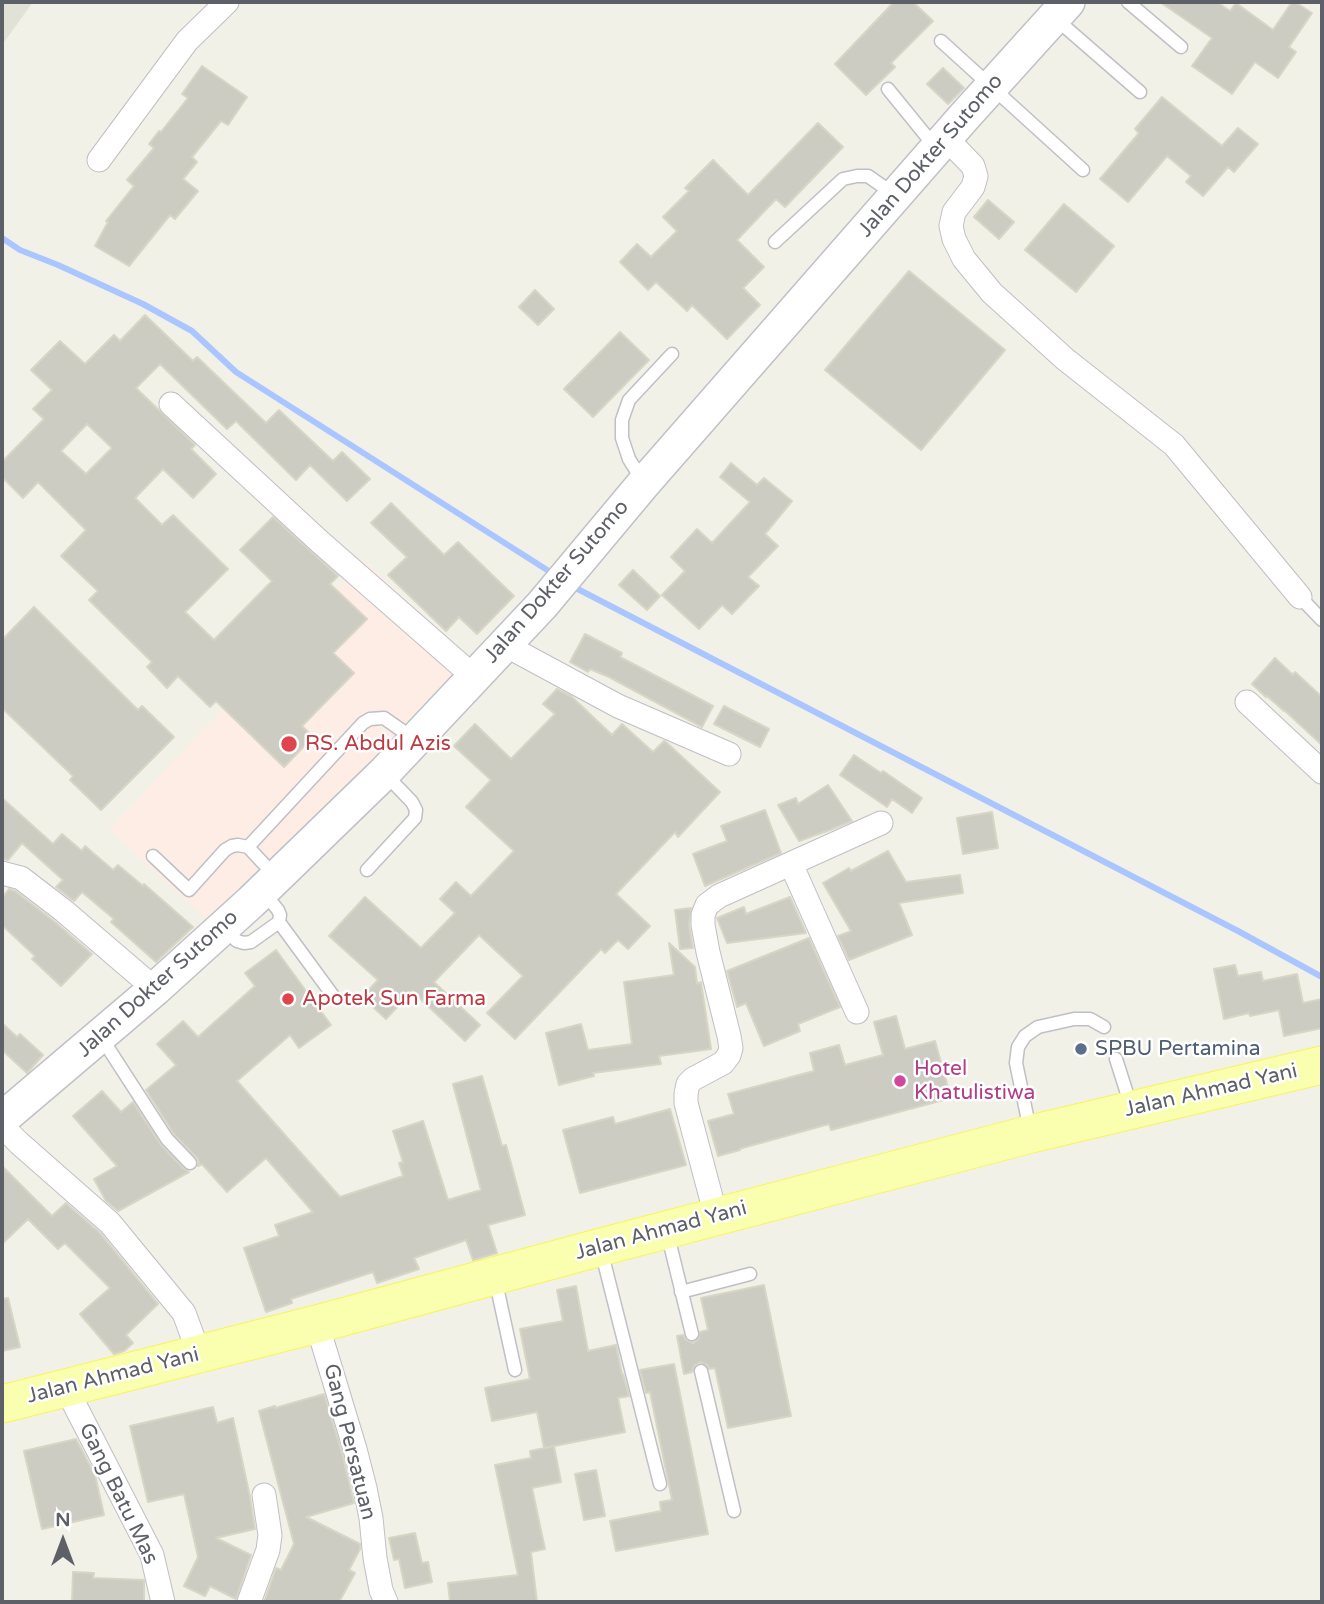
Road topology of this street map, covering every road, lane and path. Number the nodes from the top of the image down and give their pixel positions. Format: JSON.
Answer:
{"nodes":[{"id":1,"x":227,"y":2,"type":"edge"},
{"id":2,"x":1128,"y":2,"type":"edge"},
{"id":3,"x":1061,"y":10,"type":"edge"},
{"id":4,"x":941,"y":41,"type":"dead end"},
{"id":5,"x":1181,"y":47,"type":"dead end"},
{"id":6,"x":992,"y":86,"type":"junction"},
{"id":7,"x":888,"y":89,"type":"dead end"},
{"id":8,"x":1140,"y":92,"type":"dead end"},
{"id":9,"x":941,"y":143,"type":"junction"},
{"id":10,"x":99,"y":160,"type":"dead end"},
{"id":11,"x":1083,"y":170,"type":"dead end"},
{"id":12,"x":896,"y":195,"type":"junction"},
{"id":13,"x":775,"y":242,"type":"dead end"},
{"id":14,"x":672,"y":354,"type":"dead end"},
{"id":15,"x":171,"y":404,"type":"dead end"},
{"id":16,"x":644,"y":483,"type":"junction"},
{"id":17,"x":1300,"y":597,"type":"joint"},
{"id":18,"x":1322,"y":620,"type":"edge"},
{"id":19,"x":505,"y":645,"type":"junction"},
{"id":20,"x":473,"y":676,"type":"junction"},
{"id":21,"x":1247,"y":702,"type":"dead end"},
{"id":22,"x":415,"y":740,"type":"junction"},
{"id":23,"x":729,"y":754,"type":"dead end"},
{"id":24,"x":1322,"y":772,"type":"edge"},
{"id":25,"x":384,"y":773,"type":"junction"},
{"id":26,"x":881,"y":823,"type":"dead end"},
{"id":27,"x":248,"y":847,"type":"junction"},
{"id":28,"x":153,"y":856,"type":"dead end"},
{"id":29,"x":791,"y":864,"type":"junction"},
{"id":30,"x":367,"y":870,"type":"dead end"},
{"id":31,"x":2,"y":873,"type":"edge"},
{"id":32,"x":269,"y":884,"type":"junction"},
{"id":33,"x":279,"y":922,"type":"junction"},
{"id":34,"x":223,"y":928,"type":"junction"},
{"id":35,"x":155,"y":989,"type":"junction"},
{"id":36,"x":334,"y":998,"type":"dead end"},
{"id":37,"x":857,"y":1012,"type":"dead end"},
{"id":38,"x":1104,"y":1027,"type":"dead end"},
{"id":39,"x":101,"y":1036,"type":"junction"},
{"id":40,"x":1116,"y":1059,"type":"dead end"},
{"id":41,"x":1322,"y":1065,"type":"edge"},
{"id":42,"x":1132,"y":1110,"type":"junction"},
{"id":43,"x":2,"y":1119,"type":"edge"},
{"id":44,"x":2,"y":1126,"type":"edge"},
{"id":45,"x":1031,"y":1134,"type":"junction"},
{"id":46,"x":191,"y":1163,"type":"dead end"},
{"id":47,"x":716,"y":1216,"type":"junction"},
{"id":48,"x":667,"y":1229,"type":"junction"},
{"id":49,"x":600,"y":1247,"type":"junction"},
{"id":50,"x":750,"y":1274,"type":"dead end"},
{"id":51,"x":494,"y":1276,"type":"junction"},
{"id":52,"x":681,"y":1292,"type":"junction"},
{"id":53,"x":317,"y":1324,"type":"junction"},
{"id":54,"x":691,"y":1334,"type":"dead end"},
{"id":55,"x":199,"y":1354,"type":"junction"},
{"id":56,"x":515,"y":1370,"type":"dead end"},
{"id":57,"x":701,"y":1371,"type":"dead end"},
{"id":58,"x":66,"y":1388,"type":"junction"},
{"id":59,"x":3,"y":1400,"type":"edge"},
{"id":60,"x":660,"y":1484,"type":"dead end"},
{"id":61,"x":264,"y":1495,"type":"dead end"},
{"id":62,"x":734,"y":1511,"type":"dead end"},
{"id":63,"x":163,"y":1602,"type":"edge"},
{"id":64,"x":249,"y":1602,"type":"edge"},
{"id":65,"x":386,"y":1602,"type":"edge"}],
"edges":[{"from":1,"to":10,"type":"street"},
{"from":2,"to":5,"type":"lane"},
{"from":3,"to":6,"type":"street","name":"Jalan Dokter Sutomo"},
{"from":3,"to":8,"type":"lane"},
{"from":4,"to":6,"type":"lane"},
{"from":6,"to":9,"type":"street","name":"Jalan Dokter Sutomo"},
{"from":6,"to":11,"type":"lane"},
{"from":7,"to":9,"type":"lane"},
{"from":9,"to":12,"type":"street","name":"Jalan Dokter Sutomo"},
{"from":9,"to":17,"type":"street"},
{"from":12,"to":13,"type":"lane"},
{"from":12,"to":16,"type":"street","name":"Jalan Dokter Sutomo"},
{"from":14,"to":16,"type":"lane"},
{"from":15,"to":20,"type":"street"},
{"from":16,"to":19,"type":"street","name":"Jalan Dokter Sutomo"},
{"from":17,"to":18,"type":"lane"},
{"from":19,"to":20,"type":"street","name":"Jalan Dokter Sutomo"},
{"from":19,"to":23,"type":"street"},
{"from":20,"to":22,"type":"street","name":"Jalan Dokter Sutomo"},
{"from":21,"to":24,"type":"street"},
{"from":22,"to":25,"type":"street","name":"Jalan Dokter Sutomo"},
{"from":22,"to":27,"type":"lane"},
{"from":25,"to":30,"type":"lane"},
{"from":25,"to":32,"type":"street","name":"Jalan Dokter Sutomo"},
{"from":26,"to":29,"type":"street"},
{"from":27,"to":28,"type":"lane"},
{"from":27,"to":32,"type":"lane"},
{"from":29,"to":37,"type":"street"},
{"from":29,"to":47,"type":"street"},
{"from":31,"to":35,"type":"street"},
{"from":32,"to":33,"type":"lane"},
{"from":32,"to":34,"type":"street","name":"Jalan Dokter Sutomo"},
{"from":33,"to":34,"type":"lane"},
{"from":33,"to":36,"type":"lane"},
{"from":34,"to":35,"type":"street","name":"Jalan Dokter Sutomo"},
{"from":35,"to":39,"type":"street","name":"Jalan Dokter Sutomo"},
{"from":38,"to":45,"type":"lane"},
{"from":39,"to":43,"type":"street","name":"Jalan Dokter Sutomo"},
{"from":39,"to":46,"type":"lane"},
{"from":40,"to":42,"type":"lane"},
{"from":41,"to":42,"type":"main road","name":"Jalan Ahmad Yani"},
{"from":42,"to":45,"type":"main road","name":"Jalan Ahmad Yani"},
{"from":44,"to":55,"type":"street"},
{"from":45,"to":47,"type":"main road","name":"Jalan Ahmad Yani"},
{"from":47,"to":48,"type":"main road","name":"Jalan Ahmad Yani"},
{"from":48,"to":49,"type":"main road","name":"Jalan Ahmad Yani"},
{"from":48,"to":52,"type":"lane"},
{"from":49,"to":51,"type":"main road","name":"Jalan Ahmad Yani"},
{"from":49,"to":60,"type":"lane"},
{"from":50,"to":52,"type":"lane"},
{"from":51,"to":53,"type":"main road","name":"Jalan Ahmad Yani"},
{"from":51,"to":56,"type":"lane"},
{"from":52,"to":54,"type":"lane"},
{"from":53,"to":55,"type":"main road","name":"Jalan Ahmad Yani"},
{"from":53,"to":65,"type":"street","name":"Gang Persatuan"},
{"from":55,"to":58,"type":"main road","name":"Jalan Ahmad Yani"},
{"from":57,"to":62,"type":"lane"},
{"from":58,"to":59,"type":"main road","name":"Jalan Ahmad Yani"},
{"from":58,"to":63,"type":"street","name":"Gang Batu Mas"},
{"from":61,"to":64,"type":"street"}]}
